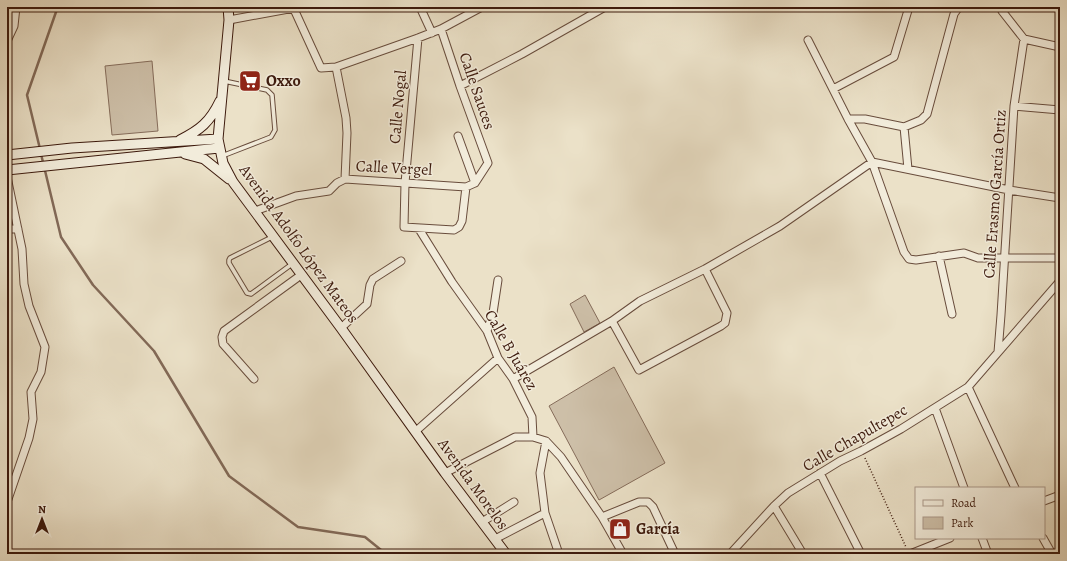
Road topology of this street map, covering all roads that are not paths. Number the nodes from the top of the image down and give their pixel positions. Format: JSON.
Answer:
{"nodes":[{"id":1,"x":16,"y":7,"type":"edge"},
{"id":2,"x":228,"y":7,"type":"edge"},
{"id":3,"x":294,"y":7,"type":"edge"},
{"id":4,"x":420,"y":7,"type":"edge"},
{"id":5,"x":482,"y":7,"type":"edge"},
{"id":6,"x":605,"y":7,"type":"edge"},
{"id":7,"x":909,"y":7,"type":"edge"},
{"id":8,"x":959,"y":7,"type":"edge"},
{"id":9,"x":1000,"y":7,"type":"edge"},
{"id":10,"x":597,"y":9,"type":"edge"},
{"id":11,"x":229,"y":20,"type":"junction"},
{"id":12,"x":441,"y":29,"type":"junction"},
{"id":13,"x":432,"y":33,"type":"junction"},
{"id":14,"x":418,"y":38,"type":"junction"},
{"id":15,"x":1024,"y":39,"type":"junction"},
{"id":16,"x":808,"y":40,"type":"dead end"},
{"id":17,"x":7,"y":41,"type":"edge"},
{"id":18,"x":1060,"y":47,"type":"edge"},
{"id":19,"x":336,"y":67,"type":"junction"},
{"id":20,"x":224,"y":81,"type":"junction"},
{"id":21,"x":460,"y":86,"type":"junction"},
{"id":22,"x":833,"y":89,"type":"junction"},
{"id":23,"x":223,"y":93,"type":"junction"},
{"id":24,"x":1014,"y":106,"type":"junction"},
{"id":25,"x":1060,"y":110,"type":"edge"},
{"id":26,"x":848,"y":119,"type":"junction"},
{"id":27,"x":904,"y":127,"type":"junction"},
{"id":28,"x":458,"y":136,"type":"dead end"},
{"id":29,"x":174,"y":142,"type":"junction"},
{"id":30,"x":161,"y":143,"type":"junction"},
{"id":31,"x":220,"y":148,"type":"junction"},
{"id":32,"x":166,"y":153,"type":"junction"},
{"id":33,"x":7,"y":155,"type":"edge"},
{"id":34,"x":872,"y":162,"type":"junction"},
{"id":35,"x":908,"y":169,"type":"junction"},
{"id":36,"x":7,"y":170,"type":"edge"},
{"id":37,"x":7,"y":177,"type":"edge"},
{"id":38,"x":345,"y":179,"type":"junction"},
{"id":39,"x":233,"y":182,"type":"junction"},
{"id":40,"x":405,"y":183,"type":"junction"},
{"id":41,"x":475,"y":183,"type":"junction"},
{"id":42,"x":466,"y":187,"type":"junction"},
{"id":43,"x":1009,"y":190,"type":"junction"},
{"id":44,"x":1060,"y":198,"type":"edge"},
{"id":45,"x":255,"y":211,"type":"junction"},
{"id":46,"x":7,"y":229,"type":"edge"},
{"id":47,"x":18,"y":229,"type":"junction"},
{"id":48,"x":419,"y":229,"type":"junction"},
{"id":49,"x":273,"y":237,"type":"junction"},
{"id":50,"x":940,"y":256,"type":"junction"},
{"id":51,"x":1005,"y":257,"type":"junction"},
{"id":52,"x":1060,"y":258,"type":"edge"},
{"id":53,"x":401,"y":261,"type":"dead end"},
{"id":54,"x":292,"y":264,"type":"junction"},
{"id":55,"x":705,"y":269,"type":"junction"},
{"id":56,"x":301,"y":275,"type":"junction"},
{"id":57,"x":498,"y":280,"type":"dead end"},
{"id":58,"x":1060,"y":281,"type":"edge"},
{"id":59,"x":952,"y":314,"type":"dead end"},
{"id":60,"x":612,"y":321,"type":"junction"},
{"id":61,"x":341,"y":328,"type":"junction"},
{"id":62,"x":487,"y":331,"type":"junction"},
{"id":63,"x":998,"y":352,"type":"junction"},
{"id":64,"x":498,"y":358,"type":"junction"},
{"id":65,"x":254,"y":379,"type":"dead end"},
{"id":66,"x":513,"y":379,"type":"junction"},
{"id":67,"x":968,"y":387,"type":"junction"},
{"id":68,"x":936,"y":408,"type":"junction"},
{"id":69,"x":416,"y":431,"type":"junction"},
{"id":70,"x":533,"y":437,"type":"junction"},
{"id":71,"x":546,"y":441,"type":"junction"},
{"id":72,"x":445,"y":473,"type":"junction"},
{"id":73,"x":820,"y":473,"type":"junction"},
{"id":74,"x":10,"y":483,"type":"edge"},
{"id":75,"x":964,"y":487,"type":"edge"},
{"id":76,"x":1015,"y":487,"type":"edge"},
{"id":77,"x":1060,"y":495,"type":"edge"},
{"id":78,"x":1045,"y":501,"type":"edge"},
{"id":79,"x":7,"y":502,"type":"edge"},
{"id":80,"x":514,"y":502,"type":"dead end"},
{"id":81,"x":774,"y":506,"type":"junction"},
{"id":82,"x":545,"y":513,"type":"junction"},
{"id":83,"x":602,"y":517,"type":"junction"},
{"id":84,"x":482,"y":522,"type":"junction"},
{"id":85,"x":495,"y":539,"type":"junction"},
{"id":86,"x":947,"y":539,"type":"edge"},
{"id":87,"x":982,"y":539,"type":"edge"},
{"id":88,"x":1044,"y":539,"type":"edge"},
{"id":89,"x":908,"y":551,"type":"edge"},
{"id":90,"x":506,"y":554,"type":"edge"},
{"id":91,"x":559,"y":554,"type":"edge"},
{"id":92,"x":623,"y":554,"type":"edge"},
{"id":93,"x":675,"y":554,"type":"edge"},
{"id":94,"x":730,"y":554,"type":"edge"},
{"id":95,"x":803,"y":554,"type":"edge"},
{"id":96,"x":861,"y":554,"type":"edge"},
{"id":97,"x":988,"y":554,"type":"edge"},
{"id":98,"x":1052,"y":554,"type":"edge"}],
"edges":[{"from":1,"to":17,"type":"street"},
{"from":2,"to":11,"type":"main road","name":"Avenida Adolfo López Mateos"},
{"from":3,"to":11,"type":"street"},
{"from":3,"to":19,"type":"street"},
{"from":4,"to":13,"type":"street"},
{"from":5,"to":12,"type":"street"},
{"from":6,"to":10,"type":"street"},
{"from":7,"to":22,"type":"street"},
{"from":8,"to":27,"type":"street"},
{"from":9,"to":15,"type":"street"},
{"from":10,"to":21,"type":"street"},
{"from":11,"to":20,"type":"main road","name":"Avenida Adolfo López Mateos"},
{"from":12,"to":13,"type":"street"},
{"from":12,"to":21,"type":"street","name":"Calle Sauces"},
{"from":13,"to":14,"type":"street"},
{"from":14,"to":19,"type":"street"},
{"from":14,"to":40,"type":"street","name":"Calle Nogal"},
{"from":15,"to":18,"type":"street"},
{"from":15,"to":24,"type":"street","name":"Calle Erasmo García Ortiz"},
{"from":16,"to":22,"type":"street"},
{"from":19,"to":38,"type":"street"},
{"from":20,"to":23,"type":"main road","name":"Avenida Adolfo López Mateos"},
{"from":20,"to":31,"type":"lane"},
{"from":21,"to":41,"type":"street","name":"Calle Sauces"},
{"from":22,"to":26,"type":"street"},
{"from":23,"to":29,"type":"main road"},
{"from":23,"to":31,"type":"main road","name":"Avenida Adolfo López Mateos"},
{"from":24,"to":25,"type":"street"},
{"from":24,"to":43,"type":"street","name":"Calle Erasmo García Ortiz"},
{"from":26,"to":27,"type":"street"},
{"from":26,"to":34,"type":"street"},
{"from":27,"to":35,"type":"street"},
{"from":28,"to":41,"type":"street"},
{"from":29,"to":30,"type":"main road"},
{"from":29,"to":31,"type":"main road"},
{"from":30,"to":32,"type":"main road"},
{"from":30,"to":33,"type":"main road"},
{"from":31,"to":32,"type":"main road"},
{"from":31,"to":39,"type":"main road","name":"Avenida Adolfo López Mateos"},
{"from":32,"to":36,"type":"main road"},
{"from":32,"to":39,"type":"main road"},
{"from":34,"to":35,"type":"street"},
{"from":34,"to":50,"type":"street"},
{"from":34,"to":55,"type":"street"},
{"from":35,"to":43,"type":"street"},
{"from":37,"to":47,"type":"street"},
{"from":38,"to":40,"type":"street","name":"Calle Vergel"},
{"from":38,"to":45,"type":"street","name":"Calle Vergel"},
{"from":39,"to":45,"type":"main road","name":"Avenida Adolfo López Mateos"},
{"from":40,"to":42,"type":"street","name":"Calle Vergel"},
{"from":40,"to":48,"type":"street","name":"Calle Nogal"},
{"from":41,"to":42,"type":"street"},
{"from":42,"to":48,"type":"street"},
{"from":43,"to":44,"type":"street"},
{"from":43,"to":51,"type":"street","name":"Calle Erasmo García Ortiz"},
{"from":45,"to":49,"type":"main road","name":"Avenida Adolfo López Mateos"},
{"from":46,"to":47,"type":"street"},
{"from":47,"to":74,"type":"street"},
{"from":48,"to":62,"type":"street","name":"Calle B Juárez"},
{"from":49,"to":54,"type":"main road","name":"Avenida Adolfo López Mateos"},
{"from":49,"to":54,"type":"lane"},
{"from":50,"to":51,"type":"street"},
{"from":50,"to":59,"type":"street"},
{"from":51,"to":52,"type":"street"},
{"from":51,"to":63,"type":"street","name":"Calle Erasmo García Ortiz"},
{"from":53,"to":61,"type":"street"},
{"from":54,"to":56,"type":"main road","name":"Avenida Adolfo López Mateos"},
{"from":55,"to":60,"type":"street"},
{"from":55,"to":60,"type":"street"},
{"from":56,"to":61,"type":"main road","name":"Avenida Adolfo López Mateos"},
{"from":56,"to":65,"type":"street"},
{"from":57,"to":62,"type":"street"},
{"from":58,"to":63,"type":"street","name":"Calle Chapultepec"},
{"from":60,"to":66,"type":"street"},
{"from":61,"to":69,"type":"main road","name":"Avenida Adolfo López Mateos"},
{"from":62,"to":64,"type":"street","name":"Calle B Juárez"},
{"from":63,"to":67,"type":"street","name":"Calle Chapultepec"},
{"from":64,"to":66,"type":"street","name":"Calle B Juárez"},
{"from":64,"to":69,"type":"street"},
{"from":66,"to":70,"type":"street","name":"Calle B Juárez"},
{"from":67,"to":68,"type":"street","name":"Calle Chapultepec"},
{"from":67,"to":76,"type":"street"},
{"from":68,"to":73,"type":"street","name":"Calle Chapultepec"},
{"from":68,"to":75,"type":"street"},
{"from":69,"to":72,"type":"main road","name":"Avenida Morelos"},
{"from":70,"to":71,"type":"street"},
{"from":70,"to":72,"type":"street"},
{"from":71,"to":82,"type":"street"},
{"from":71,"to":83,"type":"street"},
{"from":72,"to":84,"type":"main road","name":"Avenida Morelos"},
{"from":73,"to":81,"type":"street","name":"Calle Chapultepec"},
{"from":73,"to":96,"type":"street"},
{"from":74,"to":79,"type":"street"},
{"from":77,"to":78,"type":"street"},
{"from":80,"to":84,"type":"street"},
{"from":81,"to":94,"type":"street","name":"Calle Chapultepec"},
{"from":81,"to":95,"type":"street"},
{"from":82,"to":85,"type":"street"},
{"from":82,"to":91,"type":"street"},
{"from":83,"to":92,"type":"street"},
{"from":83,"to":93,"type":"street"},
{"from":84,"to":85,"type":"main road","name":"Avenida Morelos"},
{"from":85,"to":90,"type":"main road","name":"Avenida Morelos"},
{"from":86,"to":89,"type":"street"},
{"from":87,"to":97,"type":"street"},
{"from":88,"to":98,"type":"street"}]}
